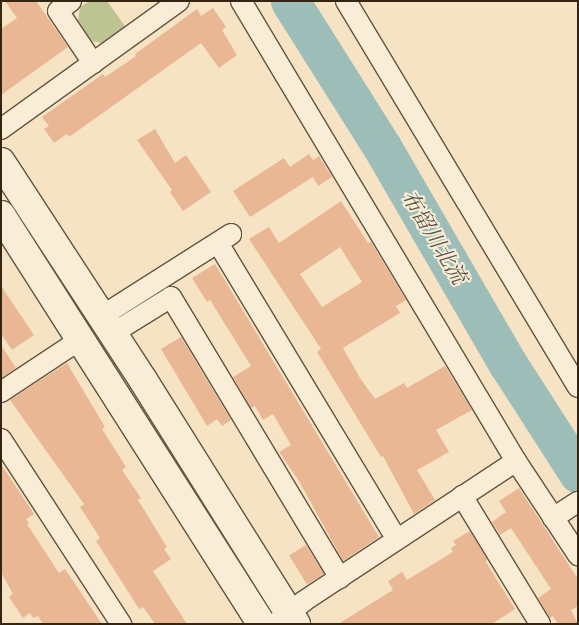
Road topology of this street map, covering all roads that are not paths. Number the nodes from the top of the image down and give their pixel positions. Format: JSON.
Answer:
{"nodes":[{"id":1,"x":71,"y":1,"type":"edge"},
{"id":2,"x":179,"y":1,"type":"edge"},
{"id":3,"x":241,"y":1,"type":"edge"},
{"id":4,"x":346,"y":1,"type":"edge"},
{"id":5,"x":93,"y":63,"type":"junction"},
{"id":6,"x":1,"y":129,"type":"edge"},
{"id":7,"x":1,"y":162,"type":"edge"},
{"id":8,"x":1,"y":216,"type":"edge"},
{"id":9,"x":108,"y":325,"type":"junction"},
{"id":10,"x":81,"y":339,"type":"junction"},
{"id":11,"x":578,"y":387,"type":"edge"},
{"id":12,"x":1,"y":392,"type":"edge"},
{"id":13,"x":1,"y":439,"type":"edge"},
{"id":14,"x":516,"y":461,"type":"junction"},
{"id":15,"x":462,"y":496,"type":"junction"},
{"id":16,"x":578,"y":502,"type":"edge"},
{"id":17,"x":555,"y":516,"type":"junction"},
{"id":18,"x":391,"y":530,"type":"dead end"},
{"id":19,"x":578,"y":555,"type":"edge"},
{"id":20,"x":340,"y":578,"type":"junction"},
{"id":21,"x":287,"y":620,"type":"edge"},
{"id":22,"x":121,"y":624,"type":"edge"},
{"id":23,"x":262,"y":624,"type":"edge"},
{"id":24,"x":540,"y":624,"type":"edge"}],
"edges":[{"from":1,"to":5,"type":"street"},
{"from":2,"to":5,"type":"street"},
{"from":3,"to":14,"type":"street"},
{"from":4,"to":11,"type":"street"},
{"from":5,"to":6,"type":"street"},
{"from":7,"to":9,"type":"street"},
{"from":8,"to":10,"type":"street"},
{"from":9,"to":18,"type":"street"},
{"from":9,"to":20,"type":"street"},
{"from":9,"to":21,"type":"street"},
{"from":10,"to":12,"type":"street"},
{"from":10,"to":23,"type":"street"},
{"from":13,"to":22,"type":"street"},
{"from":14,"to":15,"type":"street"},
{"from":14,"to":17,"type":"street"},
{"from":15,"to":20,"type":"street"},
{"from":15,"to":24,"type":"street"},
{"from":16,"to":17,"type":"street"},
{"from":17,"to":19,"type":"street"},
{"from":20,"to":21,"type":"street"}]}
